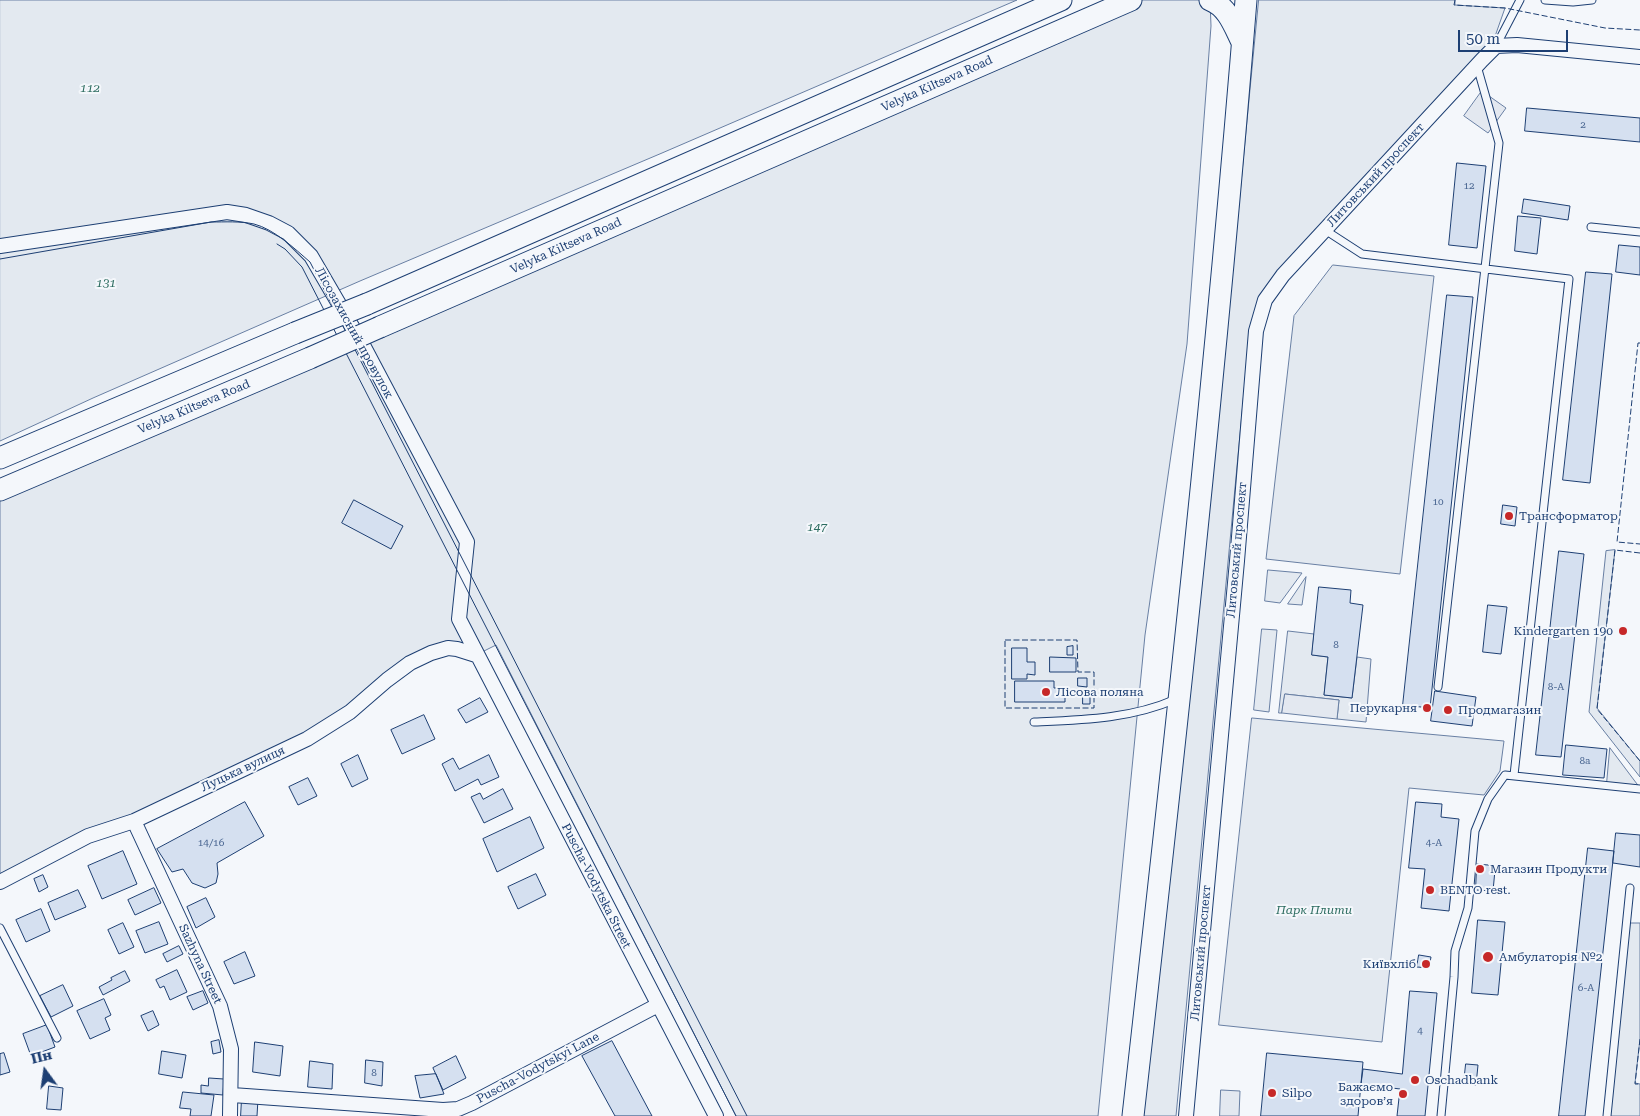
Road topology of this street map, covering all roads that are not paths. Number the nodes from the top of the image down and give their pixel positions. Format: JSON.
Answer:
{"nodes":[{"id":1,"x":1061,"y":0,"type":"edge"},
{"id":2,"x":1131,"y":0,"type":"edge"},
{"id":3,"x":1210,"y":0,"type":"edge"},
{"id":4,"x":1246,"y":0,"type":"edge"},
{"id":5,"x":1520,"y":0,"type":"edge"},
{"id":6,"x":1545,"y":0,"type":"edge"},
{"id":7,"x":1592,"y":0,"type":"edge"},
{"id":8,"x":1242,"y":42,"type":"junction"},
{"id":9,"x":1496,"y":46,"type":"junction"},
{"id":10,"x":1640,"y":58,"type":"edge"},
{"id":11,"x":1476,"y":66,"type":"junction"},
{"id":12,"x":1591,"y":227,"type":"dead end"},
{"id":13,"x":1325,"y":230,"type":"junction"},
{"id":14,"x":1640,"y":232,"type":"edge"},
{"id":15,"x":0,"y":246,"type":"edge"},
{"id":16,"x":1484,"y":268,"type":"junction"},
{"id":17,"x":0,"y":458,"type":"edge"},
{"id":18,"x":0,"y":490,"type":"edge"},
{"id":19,"x":476,"y":655,"type":"junction"},
{"id":20,"x":1438,"y":686,"type":"dead end"},
{"id":21,"x":1180,"y":697,"type":"junction"},
{"id":22,"x":1034,"y":722,"type":"dead end"},
{"id":23,"x":1514,"y":775,"type":"junction"},
{"id":24,"x":1640,"y":790,"type":"edge"},
{"id":25,"x":134,"y":821,"type":"junction"},
{"id":26,"x":0,"y":882,"type":"edge"},
{"id":27,"x":1630,"y":888,"type":"dead end"},
{"id":28,"x":0,"y":928,"type":"edge"},
{"id":29,"x":658,"y":1005,"type":"junction"},
{"id":30,"x":58,"y":1038,"type":"dead end"},
{"id":31,"x":232,"y":1095,"type":"junction"},
{"id":32,"x":230,"y":1116,"type":"edge"},
{"id":33,"x":716,"y":1116,"type":"edge"},
{"id":34,"x":1133,"y":1116,"type":"edge"},
{"id":35,"x":1186,"y":1116,"type":"edge"},
{"id":36,"x":1441,"y":1116,"type":"edge"},
{"id":37,"x":1607,"y":1116,"type":"edge"}],
"edges":[{"from":1,"to":17,"type":"main road","bridge":true},
{"from":2,"to":18,"type":"main road","name":"Velyka Kiltseva Road","bridge":true},
{"from":3,"to":8,"type":"main road"},
{"from":4,"to":8,"type":"main road"},
{"from":5,"to":9,"type":"lane"},
{"from":6,"to":7,"type":"lane"},
{"from":8,"to":21,"type":"main road"},
{"from":9,"to":10,"type":"street"},
{"from":9,"to":11,"type":"street","name":"Литовський проспект"},
{"from":11,"to":13,"type":"street","name":"Литовський проспект"},
{"from":11,"to":16,"type":"lane"},
{"from":12,"to":14,"type":"lane"},
{"from":13,"to":16,"type":"lane"},
{"from":13,"to":35,"type":"street","name":"Литовський проспект"},
{"from":15,"to":19,"type":"street","name":"Лісозахисний провулок"},
{"from":16,"to":20,"type":"lane"},
{"from":16,"to":23,"type":"lane"},
{"from":19,"to":25,"type":"street","name":"Луцька вулиця"},
{"from":19,"to":29,"type":"street","name":"Puscha-Vodytska Street"},
{"from":21,"to":22,"type":"lane"},
{"from":21,"to":34,"type":"main road"},
{"from":23,"to":24,"type":"lane"},
{"from":23,"to":36,"type":"lane"},
{"from":25,"to":26,"type":"street","name":"Луцька вулиця"},
{"from":25,"to":31,"type":"street","name":"Sazhyna Street"},
{"from":27,"to":37,"type":"lane"},
{"from":28,"to":30,"type":"lane"},
{"from":29,"to":31,"type":"street","name":"Puscha-Vodytskyi Lane"},
{"from":29,"to":33,"type":"street","name":"Puscha-Vodytska Street"},
{"from":31,"to":32,"type":"street","name":"Sazhyna Street"}]}
